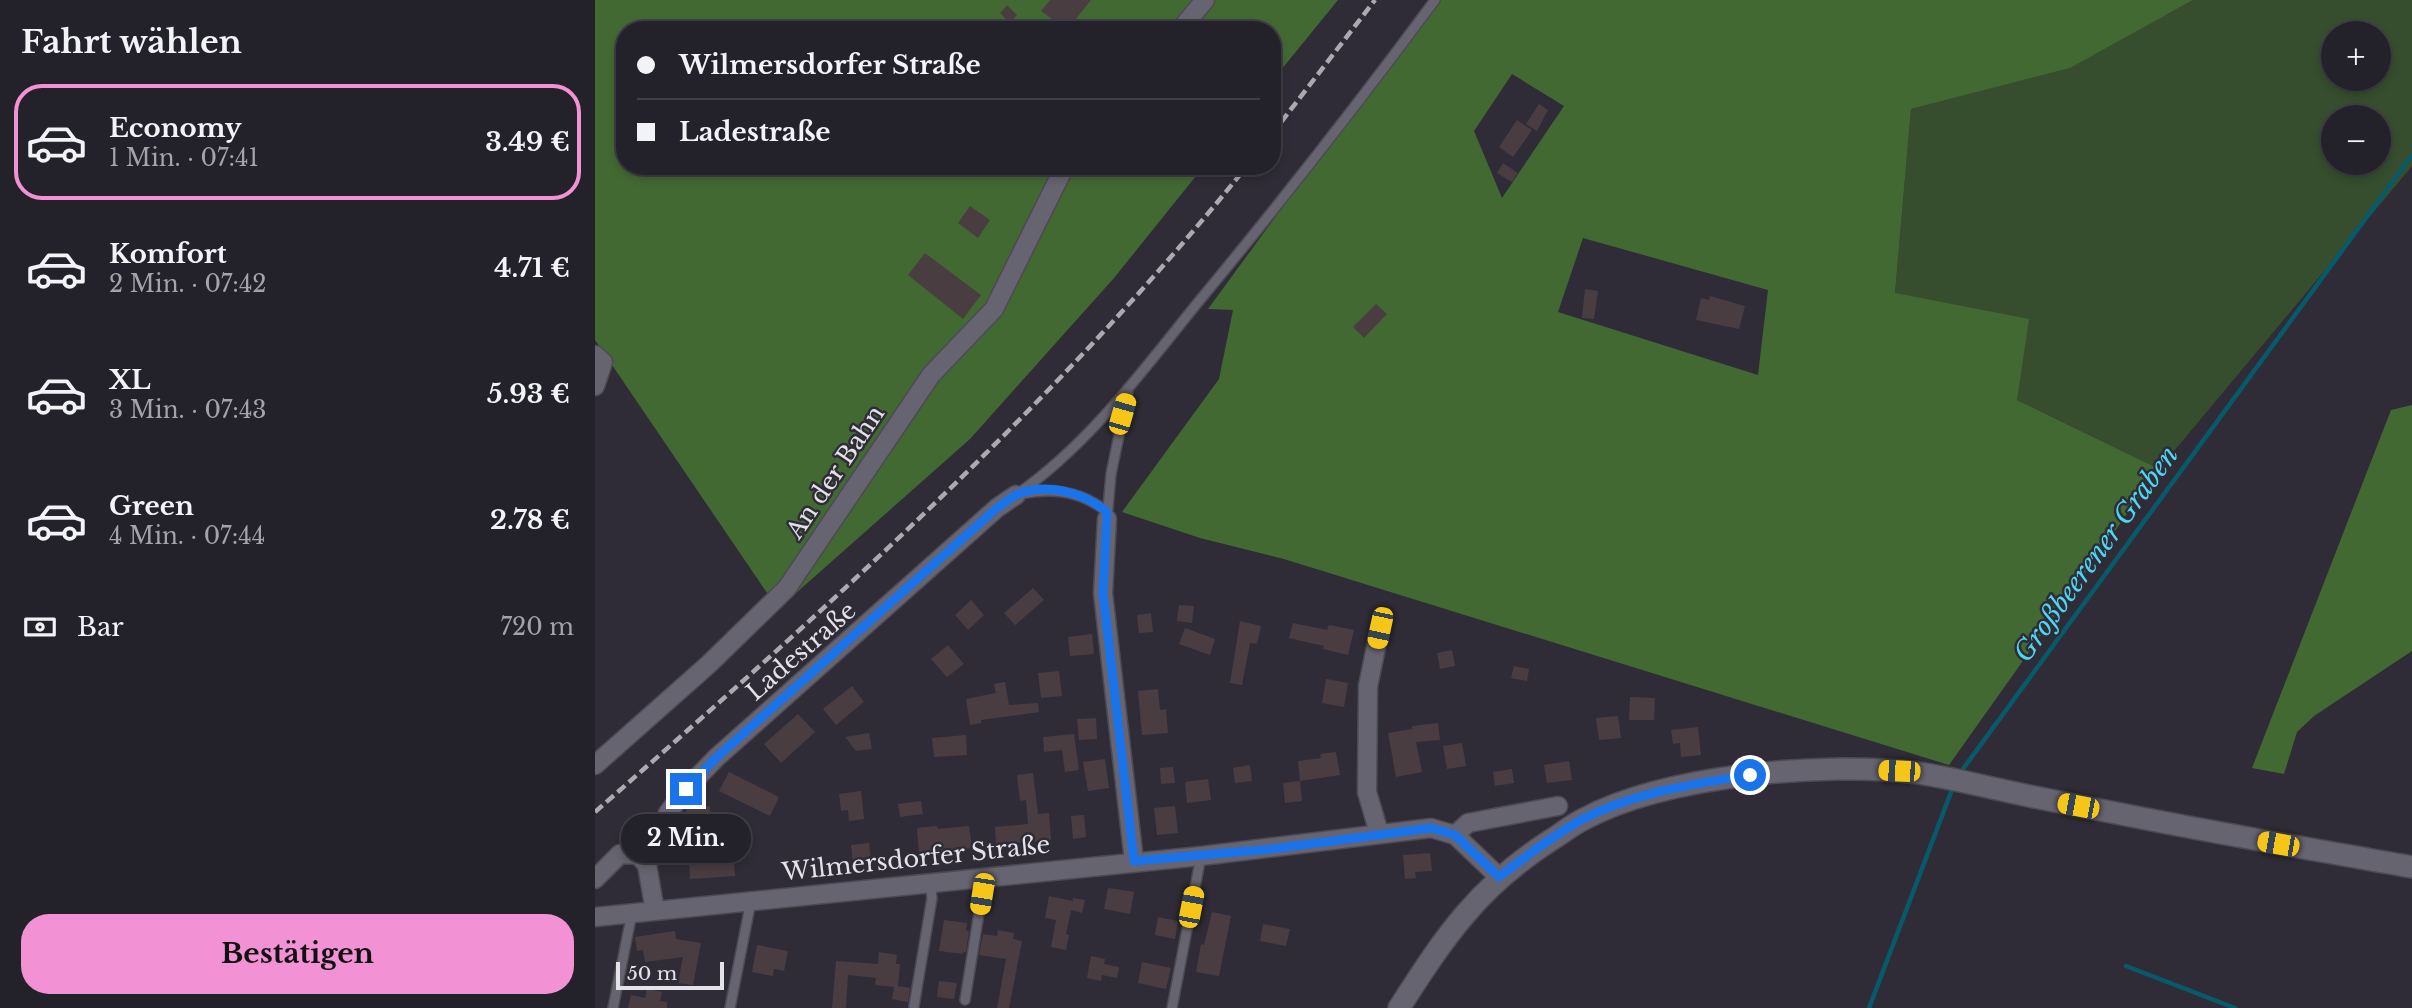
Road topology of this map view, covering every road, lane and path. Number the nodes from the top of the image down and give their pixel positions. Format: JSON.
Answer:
{"nodes":[{"id":1,"x":1205,"y":0,"type":"edge"},
{"id":2,"x":1436,"y":0,"type":"edge"},
{"id":3,"x":1187,"y":21,"type":"edge"},
{"id":4,"x":1061,"y":175,"type":"edge"},
{"id":5,"x":595,"y":355,"type":"edge"},
{"id":6,"x":595,"y":386,"type":"edge"},
{"id":7,"x":1129,"y":387,"type":"junction"},
{"id":8,"x":1016,"y":495,"type":"junction"},
{"id":9,"x":1107,"y":516,"type":"junction"},
{"id":10,"x":1380,"y":628,"type":"dead end"},
{"id":11,"x":595,"y":765,"type":"edge"},
{"id":12,"x":1558,"y":806,"type":"dead end"},
{"id":13,"x":1379,"y":833,"type":"junction"},
{"id":14,"x":1455,"y":835,"type":"junction"},
{"id":15,"x":1201,"y":856,"type":"junction"},
{"id":16,"x":1134,"y":861,"type":"junction"},
{"id":17,"x":647,"y":865,"type":"junction"},
{"id":18,"x":2412,"y":867,"type":"edge"},
{"id":19,"x":1499,"y":877,"type":"junction"},
{"id":20,"x":982,"y":878,"type":"junction"},
{"id":21,"x":595,"y":879,"type":"edge"},
{"id":22,"x":930,"y":883,"type":"junction"},
{"id":23,"x":751,"y":901,"type":"junction"},
{"id":24,"x":655,"y":911,"type":"junction"},
{"id":25,"x":632,"y":913,"type":"junction"},
{"id":26,"x":595,"y":917,"type":"edge"},
{"id":27,"x":965,"y":1000,"type":"dead end"},
{"id":28,"x":914,"y":1006,"type":"dead end"},
{"id":29,"x":613,"y":1008,"type":"edge"},
{"id":30,"x":730,"y":1008,"type":"edge"},
{"id":31,"x":1172,"y":1008,"type":"edge"},
{"id":32,"x":1399,"y":1008,"type":"edge"}],
"edges":[{"from":1,"to":3,"type":"street"},
{"from":2,"to":7,"type":"lane"},
{"from":4,"to":11,"type":"street","name":"An der Bahn"},
{"from":5,"to":6,"type":"street"},
{"from":7,"to":8,"type":"lane"},
{"from":7,"to":9,"type":"lane"},
{"from":8,"to":9,"type":"lane"},
{"from":8,"to":17,"type":"street","name":"Ladestraße"},
{"from":9,"to":16,"type":"street"},
{"from":10,"to":13,"type":"street"},
{"from":12,"to":14,"type":"street"},
{"from":13,"to":14,"type":"street","name":"Wilmersdorfer Straße"},
{"from":13,"to":15,"type":"street","name":"Wilmersdorfer Straße"},
{"from":14,"to":19,"type":"street"},
{"from":15,"to":16,"type":"street","name":"Wilmersdorfer Straße"},
{"from":15,"to":31,"type":"lane"},
{"from":16,"to":20,"type":"street","name":"Wilmersdorfer Straße"},
{"from":17,"to":21,"type":"street"},
{"from":17,"to":24,"type":"street"},
{"from":18,"to":19,"type":"main road"},
{"from":19,"to":32,"type":"main road"},
{"from":20,"to":22,"type":"street","name":"Wilmersdorfer Straße"},
{"from":20,"to":27,"type":"lane"},
{"from":22,"to":23,"type":"street","name":"Wilmersdorfer Straße"},
{"from":22,"to":28,"type":"lane"},
{"from":23,"to":24,"type":"street","name":"Wilmersdorfer Straße"},
{"from":23,"to":30,"type":"lane"},
{"from":24,"to":25,"type":"street","name":"Wilmersdorfer Straße"},
{"from":25,"to":26,"type":"street","name":"Wilmersdorfer Straße"},
{"from":25,"to":29,"type":"lane"}]}
